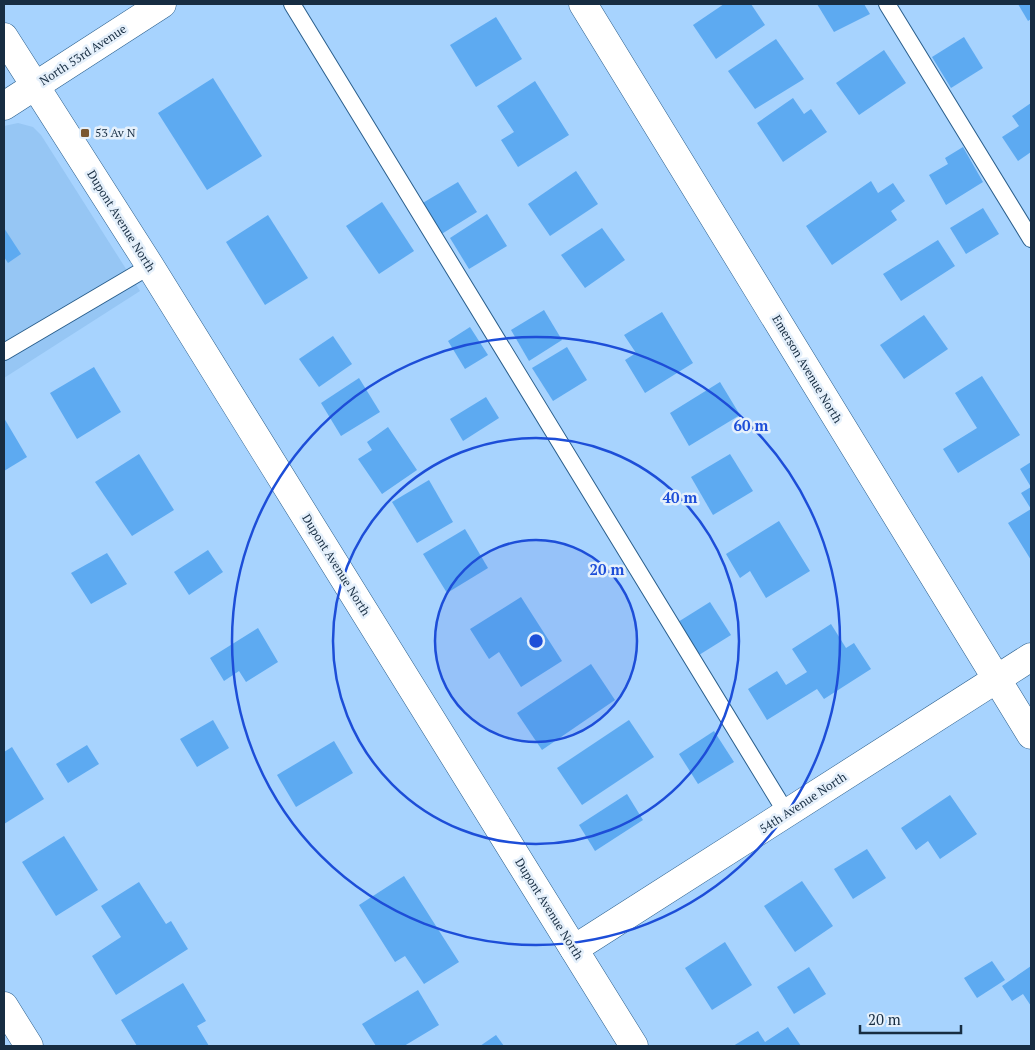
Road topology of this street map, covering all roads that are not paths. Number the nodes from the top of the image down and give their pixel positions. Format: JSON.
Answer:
{"nodes":[{"id":1,"x":162,"y":4,"type":"edge"},
{"id":2,"x":292,"y":4,"type":"edge"},
{"id":3,"x":583,"y":4,"type":"edge"},
{"id":4,"x":887,"y":4,"type":"edge"},
{"id":5,"x":4,"y":37,"type":"edge"},
{"id":6,"x":35,"y":85,"type":"junction"},
{"id":7,"x":4,"y":106,"type":"edge"},
{"id":8,"x":1031,"y":239,"type":"edge"},
{"id":9,"x":150,"y":266,"type":"junction"},
{"id":10,"x":4,"y":352,"type":"edge"},
{"id":11,"x":1031,"y":657,"type":"edge"},
{"id":12,"x":997,"y":679,"type":"junction"},
{"id":13,"x":1031,"y":735,"type":"edge"},
{"id":14,"x":787,"y":814,"type":"junction"},
{"id":15,"x":574,"y":949,"type":"junction"},
{"id":16,"x":4,"y":1006,"type":"edge"},
{"id":17,"x":28,"y":1046,"type":"edge"},
{"id":18,"x":634,"y":1046,"type":"edge"}],
"edges":[{"from":1,"to":6,"type":"street","name":"North 53rd Avenue"},
{"from":2,"to":14,"type":"lane"},
{"from":3,"to":12,"type":"street","name":"Emerson Avenue North"},
{"from":4,"to":8,"type":"lane"},
{"from":5,"to":6,"type":"street","name":"Dupont Avenue North"},
{"from":6,"to":7,"type":"street","name":"North 53rd Avenue"},
{"from":6,"to":9,"type":"street","name":"Dupont Avenue North"},
{"from":9,"to":10,"type":"lane"},
{"from":9,"to":15,"type":"street","name":"Dupont Avenue North"},
{"from":11,"to":12,"type":"street","name":"54th Avenue North"},
{"from":12,"to":13,"type":"street","name":"Emerson Avenue North"},
{"from":12,"to":14,"type":"street","name":"54th Avenue North"},
{"from":14,"to":15,"type":"street","name":"54th Avenue North"},
{"from":15,"to":18,"type":"street","name":"Dupont Avenue North"},
{"from":16,"to":17,"type":"street"}]}
